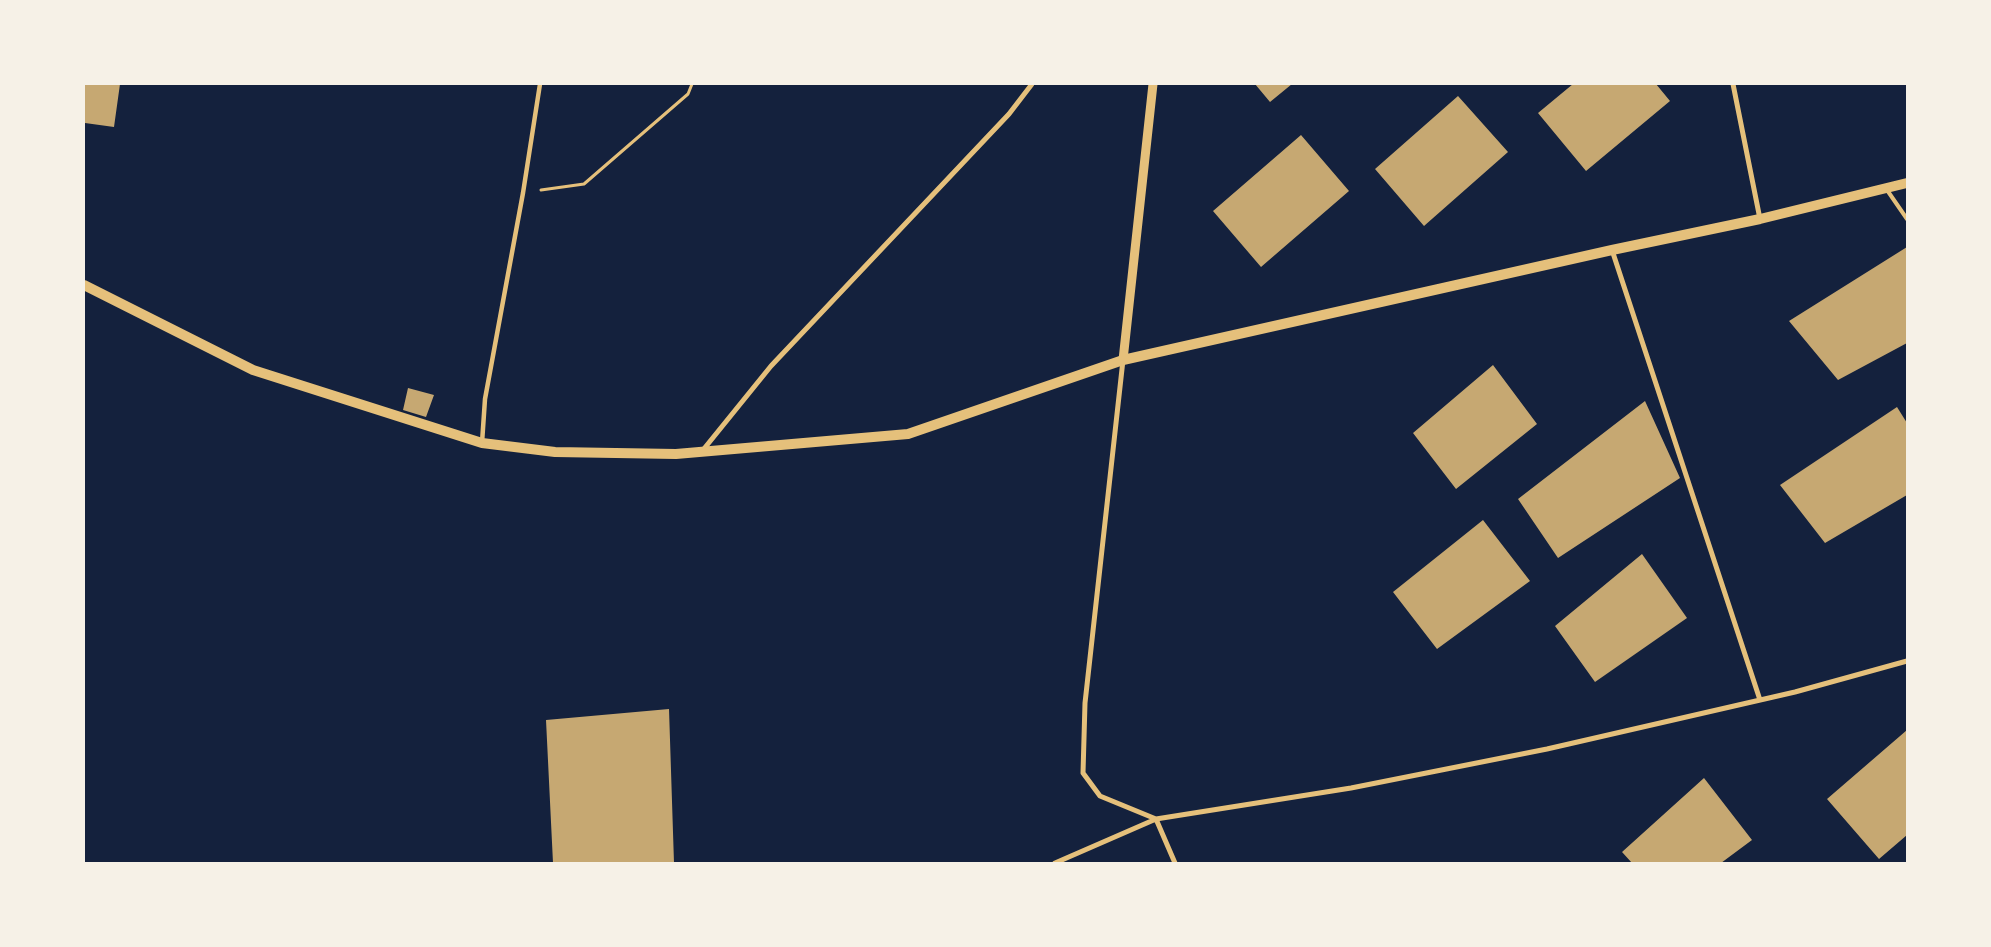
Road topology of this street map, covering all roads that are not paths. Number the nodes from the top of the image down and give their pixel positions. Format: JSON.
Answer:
{"nodes":[{"id":1,"x":540,"y":84,"type":"edge"},
{"id":2,"x":1032,"y":84,"type":"edge"},
{"id":3,"x":1153,"y":84,"type":"edge"},
{"id":4,"x":1733,"y":84,"type":"edge"},
{"id":5,"x":1907,"y":183,"type":"edge"},
{"id":6,"x":1886,"y":188,"type":"junction"},
{"id":7,"x":1760,"y":218,"type":"junction"},
{"id":8,"x":1907,"y":219,"type":"edge"},
{"id":9,"x":1612,"y":250,"type":"junction"},
{"id":10,"x":84,"y":285,"type":"edge"},
{"id":11,"x":1123,"y":360,"type":"junction"},
{"id":12,"x":482,"y":443,"type":"junction"},
{"id":13,"x":703,"y":451,"type":"junction"},
{"id":14,"x":1907,"y":661,"type":"edge"},
{"id":15,"x":1760,"y":700,"type":"junction"},
{"id":16,"x":1156,"y":819,"type":"junction"},
{"id":17,"x":1056,"y":863,"type":"edge"},
{"id":18,"x":1175,"y":863,"type":"edge"}],
"edges":[{"from":1,"to":12,"type":"street"},
{"from":2,"to":13,"type":"street"},
{"from":3,"to":11,"type":"street"},
{"from":4,"to":7,"type":"street"},
{"from":5,"to":6,"type":"main road"},
{"from":6,"to":7,"type":"main road"},
{"from":6,"to":8,"type":"lane"},
{"from":7,"to":9,"type":"main road"},
{"from":9,"to":11,"type":"main road"},
{"from":9,"to":15,"type":"street"},
{"from":10,"to":12,"type":"main road"},
{"from":11,"to":13,"type":"main road"},
{"from":11,"to":16,"type":"street"},
{"from":12,"to":13,"type":"main road"},
{"from":14,"to":15,"type":"street"},
{"from":15,"to":16,"type":"street"},
{"from":16,"to":17,"type":"street"},
{"from":16,"to":18,"type":"street"}]}
